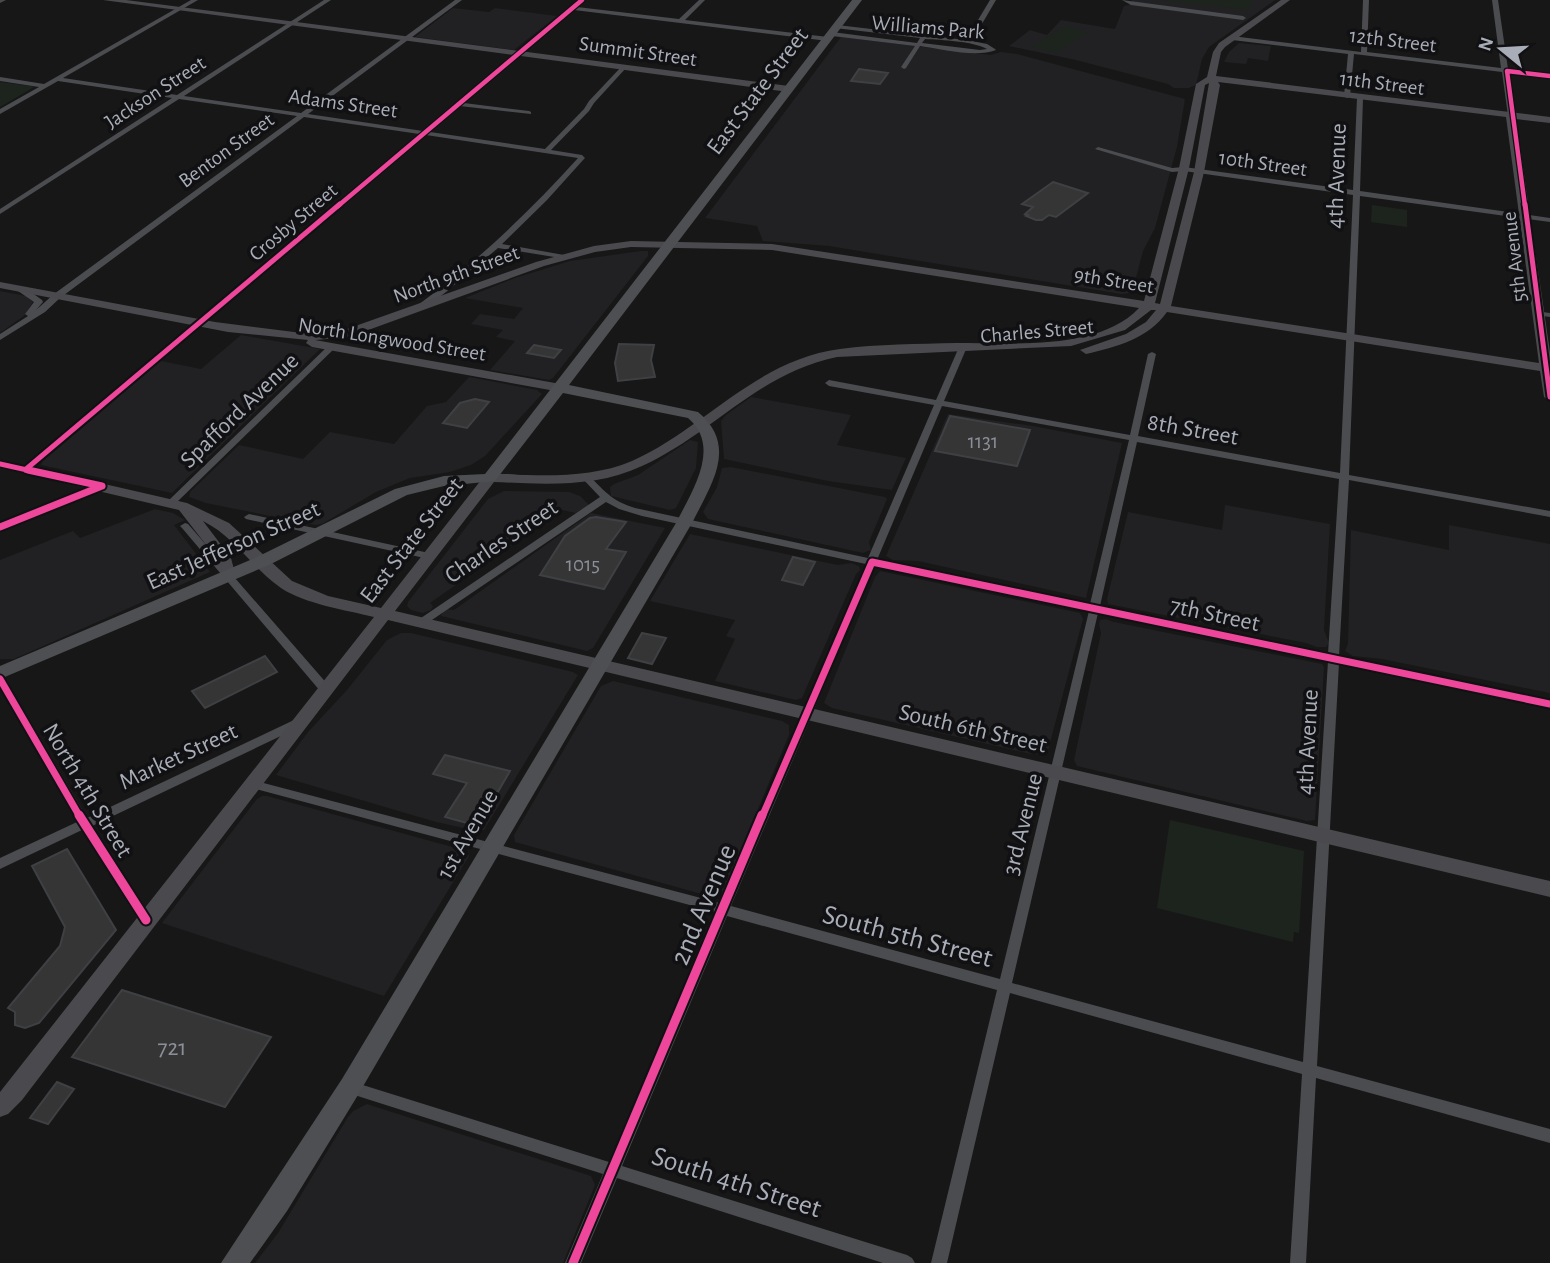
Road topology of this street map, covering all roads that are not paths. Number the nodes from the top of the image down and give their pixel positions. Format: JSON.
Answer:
{"nodes":[{"id":1,"x":107,"y":0,"type":"edge"},
{"id":2,"x":195,"y":0,"type":"edge"},
{"id":3,"x":328,"y":0,"type":"edge"},
{"id":4,"x":459,"y":0,"type":"edge"},
{"id":5,"x":582,"y":0,"type":"edge"},
{"id":6,"x":702,"y":0,"type":"edge"},
{"id":7,"x":858,"y":0,"type":"edge"},
{"id":8,"x":993,"y":0,"type":"edge"},
{"id":9,"x":1125,"y":0,"type":"edge"},
{"id":10,"x":1286,"y":0,"type":"edge"},
{"id":11,"x":1366,"y":0,"type":"edge"},
{"id":12,"x":1495,"y":0,"type":"edge"},
{"id":13,"x":572,"y":8,"type":"junction"},
{"id":14,"x":178,"y":9,"type":"junction"},
{"id":15,"x":1242,"y":18,"type":"dead end"},
{"id":16,"x":681,"y":21,"type":"junction"},
{"id":17,"x":293,"y":23,"type":"junction"},
{"id":18,"x":876,"y":31,"type":"junction"},
{"id":19,"x":832,"y":33,"type":"junction"},
{"id":20,"x":923,"y":37,"type":"junction"},
{"id":21,"x":407,"y":38,"type":"junction"},
{"id":22,"x":1232,"y":38,"type":"junction"},
{"id":23,"x":871,"y":39,"type":"junction"},
{"id":24,"x":968,"y":42,"type":"junction"},
{"id":25,"x":919,"y":45,"type":"junction"},
{"id":26,"x":519,"y":52,"type":"junction"},
{"id":27,"x":1350,"y":52,"type":"junction"},
{"id":28,"x":1364,"y":54,"type":"junction"},
{"id":29,"x":624,"y":67,"type":"junction"},
{"id":30,"x":904,"y":67,"type":"dead end"},
{"id":31,"x":1507,"y":71,"type":"junction"},
{"id":32,"x":1550,"y":76,"type":"edge"},
{"id":33,"x":1211,"y":78,"type":"junction"},
{"id":34,"x":0,"y":79,"type":"edge"},
{"id":35,"x":57,"y":79,"type":"junction"},
{"id":36,"x":46,"y":86,"type":"junction"},
{"id":37,"x":789,"y":89,"type":"junction"},
{"id":38,"x":1348,"y":96,"type":"junction"},
{"id":39,"x":178,"y":97,"type":"junction"},
{"id":40,"x":1360,"y":98,"type":"junction"},
{"id":41,"x":459,"y":104,"type":"junction"},
{"id":42,"x":0,"y":112,"type":"edge"},
{"id":43,"x":529,"y":113,"type":"dead end"},
{"id":44,"x":302,"y":115,"type":"junction"},
{"id":45,"x":1511,"y":116,"type":"junction"},
{"id":46,"x":1550,"y":120,"type":"edge"},
{"id":47,"x":426,"y":132,"type":"junction"},
{"id":48,"x":1098,"y":145,"type":"dead end"},
{"id":49,"x":547,"y":150,"type":"junction"},
{"id":50,"x":1184,"y":169,"type":"junction"},
{"id":51,"x":1199,"y":172,"type":"junction"},
{"id":52,"x":1356,"y":193,"type":"junction"},
{"id":53,"x":0,"y":212,"type":"edge"},
{"id":54,"x":1527,"y":217,"type":"junction"},
{"id":55,"x":1550,"y":220,"type":"edge"},
{"id":56,"x":671,"y":244,"type":"junction"},
{"id":57,"x":495,"y":245,"type":"junction"},
{"id":58,"x":564,"y":257,"type":"junction"},
{"id":59,"x":0,"y":285,"type":"edge"},
{"id":60,"x":21,"y":289,"type":"junction"},
{"id":61,"x":57,"y":296,"type":"junction"},
{"id":62,"x":1148,"y":305,"type":"junction"},
{"id":63,"x":1165,"y":307,"type":"junction"},
{"id":64,"x":419,"y":308,"type":"junction"},
{"id":65,"x":1544,"y":314,"type":"edge"},
{"id":66,"x":202,"y":322,"type":"junction"},
{"id":67,"x":217,"y":325,"type":"junction"},
{"id":68,"x":14,"y":328,"type":"junction"},
{"id":69,"x":256,"y":331,"type":"joint"},
{"id":70,"x":0,"y":338,"type":"edge"},
{"id":71,"x":1351,"y":338,"type":"junction"},
{"id":72,"x":333,"y":346,"type":"junction"},
{"id":73,"x":961,"y":353,"type":"junction"},
{"id":74,"x":1152,"y":354,"type":"dead end"},
{"id":75,"x":1548,"y":369,"type":"edge"},
{"id":76,"x":828,"y":383,"type":"dead end"},
{"id":77,"x":561,"y":388,"type":"junction"},
{"id":78,"x":1550,"y":397,"type":"edge"},
{"id":79,"x":940,"y":403,"type":"junction"},
{"id":80,"x":703,"y":421,"type":"junction"},
{"id":81,"x":1135,"y":438,"type":"junction"},
{"id":82,"x":0,"y":464,"type":"edge"},
{"id":83,"x":25,"y":470,"type":"junction"},
{"id":84,"x":1344,"y":476,"type":"junction"},
{"id":85,"x":586,"y":477,"type":"junction"},
{"id":86,"x":490,"y":478,"type":"junction"},
{"id":87,"x":102,"y":486,"type":"junction"},
{"id":88,"x":604,"y":499,"type":"junction"},
{"id":89,"x":177,"y":504,"type":"junction"},
{"id":90,"x":1550,"y":514,"type":"edge"},
{"id":91,"x":249,"y":517,"type":"dead end"},
{"id":92,"x":684,"y":523,"type":"junction"},
{"id":93,"x":185,"y":526,"type":"dead end"},
{"id":94,"x":0,"y":527,"type":"edge"},
{"id":95,"x":322,"y":533,"type":"junction"},
{"id":96,"x":429,"y":556,"type":"junction"},
{"id":97,"x":262,"y":561,"type":"junction"},
{"id":98,"x":872,"y":562,"type":"junction"},
{"id":99,"x":228,"y":577,"type":"junction"},
{"id":100,"x":1094,"y":608,"type":"junction"},
{"id":101,"x":384,"y":613,"type":"junction"},
{"id":102,"x":422,"y":622,"type":"junction"},
{"id":103,"x":1332,"y":659,"type":"junction"},
{"id":104,"x":597,"y":665,"type":"junction"},
{"id":105,"x":0,"y":673,"type":"edge"},
{"id":106,"x":0,"y":679,"type":"edge"},
{"id":107,"x":325,"y":689,"type":"junction"},
{"id":108,"x":1550,"y":704,"type":"edge"},
{"id":109,"x":805,"y":714,"type":"junction"},
{"id":110,"x":299,"y":723,"type":"junction"},
{"id":111,"x":1056,"y":773,"type":"junction"},
{"id":112,"x":252,"y":784,"type":"junction"},
{"id":113,"x":84,"y":823,"type":"junction"},
{"id":114,"x":1323,"y":836,"type":"junction"},
{"id":115,"x":490,"y":848,"type":"junction"},
{"id":116,"x":0,"y":864,"type":"edge"},
{"id":117,"x":1550,"y":889,"type":"edge"},
{"id":118,"x":723,"y":909,"type":"junction"},
{"id":119,"x":146,"y":920,"type":"junction"},
{"id":120,"x":1003,"y":987,"type":"junction"},
{"id":121,"x":1308,"y":1071,"type":"junction"},
{"id":122,"x":350,"y":1087,"type":"junction"},
{"id":123,"x":0,"y":1107,"type":"edge"},
{"id":124,"x":1550,"y":1136,"type":"edge"},
{"id":125,"x":613,"y":1170,"type":"junction"},
{"id":126,"x":234,"y":1263,"type":"edge"},
{"id":127,"x":573,"y":1263,"type":"edge"},
{"id":128,"x":907,"y":1263,"type":"edge"},
{"id":129,"x":939,"y":1263,"type":"edge"},
{"id":130,"x":1298,"y":1263,"type":"edge"}],
"edges":[{"from":1,"to":14,"type":"main road","name":"Summit Street"},
{"from":2,"to":14,"type":"street"},
{"from":3,"to":17,"type":"street","name":"Jackson Street"},
{"from":4,"to":21,"type":"street","name":"Benton Street"},
{"from":5,"to":13,"type":"street","name":"Crosby Street"},
{"from":6,"to":16,"type":"street"},
{"from":7,"to":19,"type":"main road","name":"East State Street"},
{"from":8,"to":24,"type":"street"},
{"from":9,"to":15,"type":"street"},
{"from":10,"to":22,"type":"main road"},
{"from":11,"to":28,"type":"street"},
{"from":12,"to":31,"type":"street","name":"5th Avenue"},
{"from":13,"to":16,"type":"street"},
{"from":13,"to":26,"type":"street","name":"Crosby Street"},
{"from":14,"to":17,"type":"main road","name":"Summit Street"},
{"from":14,"to":35,"type":"street"},
{"from":16,"to":19,"type":"street"},
{"from":17,"to":21,"type":"main road","name":"Summit Street"},
{"from":17,"to":39,"type":"street","name":"Jackson Street"},
{"from":18,"to":19,"type":"street","name":"Williams Park"},
{"from":18,"to":20,"type":"street","name":"Williams Park"},
{"from":18,"to":23,"type":"street"},
{"from":19,"to":23,"type":"street","name":"Williams Park"},
{"from":19,"to":37,"type":"main road","name":"East State Street"},
{"from":20,"to":24,"type":"street","name":"Williams Park"},
{"from":20,"to":25,"type":"street"},
{"from":21,"to":26,"type":"main road","name":"Summit Street"},
{"from":21,"to":44,"type":"street","name":"Benton Street"},
{"from":22,"to":27,"type":"street","name":"12th Street"},
{"from":22,"to":33,"type":"main road"},
{"from":23,"to":25,"type":"street","name":"Williams Park"},
{"from":24,"to":25,"type":"street","name":"Williams Park"},
{"from":25,"to":30,"type":"street"},
{"from":26,"to":29,"type":"main road","name":"Summit Street"},
{"from":26,"to":41,"type":"street","name":"Crosby Street"},
{"from":27,"to":28,"type":"street","name":"12th Street"},
{"from":27,"to":38,"type":"street","name":"4th Avenue"},
{"from":28,"to":31,"type":"street","name":"12th Street"},
{"from":29,"to":37,"type":"main road","name":"Summit Street"},
{"from":29,"to":49,"type":"street"},
{"from":31,"to":32,"type":"street","name":"12th Street"},
{"from":31,"to":45,"type":"street","name":"5th Avenue"},
{"from":33,"to":38,"type":"main road","name":"11th Street"},
{"from":33,"to":50,"type":"main road"},
{"from":33,"to":51,"type":"main road"},
{"from":34,"to":36,"type":"street"},
{"from":35,"to":36,"type":"street"},
{"from":35,"to":39,"type":"street","name":"Adams Street"},
{"from":36,"to":42,"type":"street"},
{"from":37,"to":56,"type":"main road","name":"East State Street"},
{"from":38,"to":40,"type":"main road","name":"11th Street"},
{"from":39,"to":44,"type":"street","name":"Adams Street"},
{"from":39,"to":53,"type":"street","name":"Jackson Street"},
{"from":40,"to":45,"type":"main road","name":"11th Street"},
{"from":40,"to":52,"type":"street","name":"4th Avenue"},
{"from":41,"to":43,"type":"street"},
{"from":41,"to":47,"type":"street","name":"Crosby Street"},
{"from":44,"to":47,"type":"street","name":"Adams Street"},
{"from":44,"to":61,"type":"street","name":"Benton Street"},
{"from":45,"to":46,"type":"main road","name":"11th Street"},
{"from":45,"to":54,"type":"main road","name":"5th Avenue"},
{"from":47,"to":49,"type":"street","name":"Adams Street"},
{"from":47,"to":66,"type":"street","name":"Crosby Street"},
{"from":48,"to":50,"type":"street","name":"10th Street"},
{"from":49,"to":57,"type":"street","name":"Adams Street"},
{"from":50,"to":51,"type":"street","name":"10th Street"},
{"from":50,"to":62,"type":"main road"},
{"from":51,"to":52,"type":"street","name":"10th Street"},
{"from":51,"to":63,"type":"main road"},
{"from":52,"to":54,"type":"street","name":"10th Street"},
{"from":52,"to":71,"type":"street","name":"4th Avenue"},
{"from":54,"to":55,"type":"street","name":"10th Street"},
{"from":54,"to":65,"type":"main road","name":"5th Avenue"},
{"from":56,"to":58,"type":"main road","name":"North 9th Street"},
{"from":56,"to":62,"type":"main road","name":"9th Street"},
{"from":56,"to":77,"type":"main road","name":"East State Street"},
{"from":57,"to":58,"type":"street"},
{"from":57,"to":64,"type":"street"},
{"from":58,"to":64,"type":"main road","name":"North 9th Street"},
{"from":59,"to":60,"type":"main road","name":"North Longwood Street"},
{"from":60,"to":61,"type":"main road","name":"North Longwood Street"},
{"from":60,"to":68,"type":"street","name":"Benton Street"},
{"from":61,"to":66,"type":"main road","name":"North Longwood Street"},
{"from":61,"to":68,"type":"street","name":"Benton Street"},
{"from":62,"to":63,"type":"main road","name":"9th Street"},
{"from":62,"to":73,"type":"main road","name":"Charles Street"},
{"from":63,"to":71,"type":"main road","name":"9th Street"},
{"from":63,"to":73,"type":"main road","name":"Charles Street"},
{"from":64,"to":69,"type":"main road","name":"North 9th Street"},
{"from":65,"to":75,"type":"main road","name":"5th Avenue"},
{"from":66,"to":67,"type":"main road","name":"North Longwood Street"},
{"from":66,"to":83,"type":"street","name":"Crosby Street"},
{"from":67,"to":69,"type":"main road","name":"North Longwood Street"},
{"from":67,"to":72,"type":"main road","name":"North Longwood Street"},
{"from":68,"to":70,"type":"street","name":"Benton Street"},
{"from":71,"to":75,"type":"main road","name":"9th Street"},
{"from":71,"to":84,"type":"street","name":"4th Avenue"},
{"from":72,"to":77,"type":"main road","name":"North Longwood Street"},
{"from":72,"to":89,"type":"street","name":"Spafford Avenue"},
{"from":73,"to":79,"type":"street","name":"2nd Avenue"},
{"from":73,"to":80,"type":"main road","name":"Charles Street"},
{"from":74,"to":81,"type":"street","name":"3rd Avenue"},
{"from":75,"to":78,"type":"main road","name":"5th Avenue"},
{"from":76,"to":79,"type":"street","name":"8th Street"},
{"from":77,"to":80,"type":"main road"},
{"from":77,"to":86,"type":"main road","name":"East State Street"},
{"from":79,"to":81,"type":"street","name":"8th Street"},
{"from":79,"to":98,"type":"street","name":"2nd Avenue"},
{"from":80,"to":85,"type":"main road","name":"Charles Street"},
{"from":80,"to":92,"type":"main road","name":"1st Avenue"},
{"from":81,"to":84,"type":"street","name":"8th Street"},
{"from":81,"to":100,"type":"street","name":"3rd Avenue"},
{"from":82,"to":83,"type":"main road","name":"South 6th Street"},
{"from":83,"to":87,"type":"main road","name":"South 6th Street"},
{"from":84,"to":90,"type":"street","name":"8th Street"},
{"from":84,"to":103,"type":"street","name":"4th Avenue"},
{"from":85,"to":86,"type":"main road","name":"Charles Street"},
{"from":85,"to":88,"type":"street","name":"7th Street"},
{"from":86,"to":95,"type":"main road","name":"East Jefferson Street"},
{"from":86,"to":96,"type":"main road","name":"East State Street"},
{"from":87,"to":89,"type":"main road","name":"South 6th Street"},
{"from":87,"to":94,"type":"street"},
{"from":88,"to":92,"type":"street","name":"7th Street"},
{"from":88,"to":102,"type":"street","name":"Charles Street"},
{"from":89,"to":97,"type":"main road","name":"South 6th Street"},
{"from":89,"to":99,"type":"main road"},
{"from":91,"to":95,"type":"street"},
{"from":92,"to":98,"type":"street","name":"7th Street"},
{"from":92,"to":104,"type":"main road","name":"1st Avenue"},
{"from":93,"to":99,"type":"street"},
{"from":95,"to":96,"type":"street"},
{"from":95,"to":97,"type":"main road","name":"East Jefferson Street"},
{"from":96,"to":101,"type":"main road","name":"East State Street"},
{"from":97,"to":99,"type":"main road","name":"East Jefferson Street"},
{"from":97,"to":101,"type":"main road","name":"South 6th Street"},
{"from":98,"to":100,"type":"street","name":"7th Street"},
{"from":98,"to":109,"type":"street","name":"2nd Avenue"},
{"from":99,"to":105,"type":"main road","name":"East Jefferson Street"},
{"from":99,"to":107,"type":"street"},
{"from":100,"to":103,"type":"street","name":"7th Street"},
{"from":100,"to":111,"type":"street","name":"3rd Avenue"},
{"from":101,"to":102,"type":"main road","name":"South 6th Street"},
{"from":101,"to":107,"type":"main road","name":"East State Street"},
{"from":102,"to":104,"type":"main road","name":"South 6th Street"},
{"from":103,"to":108,"type":"street","name":"7th Street"},
{"from":103,"to":114,"type":"street","name":"4th Avenue"},
{"from":104,"to":109,"type":"main road","name":"South 6th Street"},
{"from":104,"to":115,"type":"main road","name":"1st Avenue"},
{"from":106,"to":113,"type":"street","name":"North 4th Street"},
{"from":107,"to":110,"type":"main road","name":"East State Street"},
{"from":109,"to":111,"type":"main road","name":"South 6th Street"},
{"from":109,"to":118,"type":"street","name":"2nd Avenue"},
{"from":110,"to":112,"type":"main road","name":"East State Street"},
{"from":110,"to":113,"type":"street","name":"Market Street"},
{"from":111,"to":114,"type":"main road","name":"South 6th Street"},
{"from":111,"to":120,"type":"street","name":"3rd Avenue"},
{"from":112,"to":115,"type":"street","name":"South 5th Street"},
{"from":112,"to":119,"type":"main road","name":"East State Street"},
{"from":113,"to":116,"type":"street","name":"Market Street"},
{"from":113,"to":119,"type":"street","name":"North 4th Street"},
{"from":114,"to":117,"type":"main road","name":"South 6th Street"},
{"from":114,"to":121,"type":"street","name":"4th Avenue"},
{"from":115,"to":118,"type":"street","name":"South 5th Street"},
{"from":115,"to":122,"type":"main road","name":"1st Avenue"},
{"from":118,"to":120,"type":"street","name":"South 5th Street"},
{"from":118,"to":125,"type":"street","name":"2nd Avenue"},
{"from":119,"to":123,"type":"main road","name":"East State Street"},
{"from":120,"to":121,"type":"street","name":"South 5th Street"},
{"from":120,"to":129,"type":"street","name":"3rd Avenue"},
{"from":121,"to":124,"type":"street","name":"South 5th Street"},
{"from":121,"to":130,"type":"street","name":"4th Avenue"},
{"from":122,"to":125,"type":"street","name":"South 4th Street"},
{"from":122,"to":126,"type":"main road","name":"1st Avenue"},
{"from":125,"to":127,"type":"street","name":"2nd Avenue"},
{"from":125,"to":128,"type":"street","name":"South 4th Street"}]}
